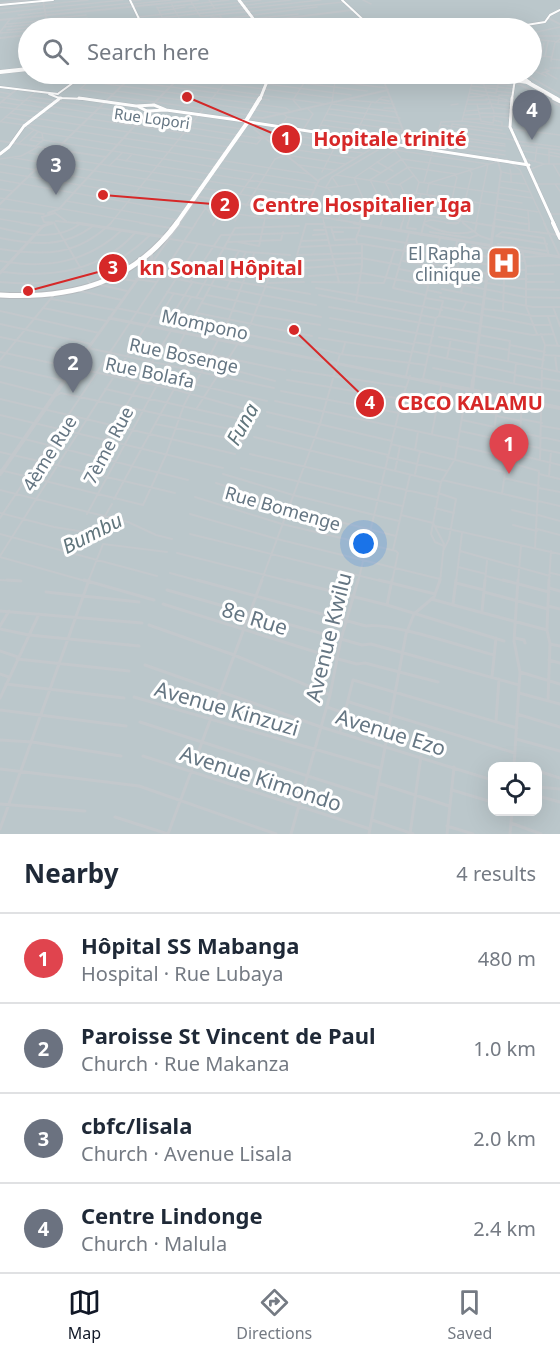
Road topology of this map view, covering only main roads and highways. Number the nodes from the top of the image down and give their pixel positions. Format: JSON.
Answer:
{"nodes":[{"id":1,"x":53,"y":0,"type":"edge"},
{"id":2,"x":343,"y":1,"type":"edge"},
{"id":3,"x":17,"y":3,"type":"edge"},
{"id":4,"x":44,"y":3,"type":"edge"},
{"id":5,"x":132,"y":3,"type":"edge"},
{"id":6,"x":0,"y":6,"type":"edge"},
{"id":7,"x":560,"y":10,"type":"edge"},
{"id":8,"x":139,"y":18,"type":"edge"},
{"id":9,"x":361,"y":18,"type":"edge"},
{"id":10,"x":542,"y":23,"type":"edge"},
{"id":11,"x":18,"y":69,"type":"edge"},
{"id":12,"x":0,"y":72,"type":"edge"},
{"id":13,"x":74,"y":84,"type":"edge"},
{"id":14,"x":267,"y":84,"type":"edge"},
{"id":15,"x":519,"y":84,"type":"edge"},
{"id":16,"x":524,"y":84,"type":"edge"},
{"id":17,"x":0,"y":87,"type":"edge"},
{"id":18,"x":68,"y":89,"type":"junction"},
{"id":19,"x":66,"y":94,"type":"junction"},
{"id":20,"x":73,"y":97,"type":"junction"},
{"id":21,"x":63,"y":98,"type":"junction"},
{"id":22,"x":53,"y":100,"type":"junction"},
{"id":23,"x":560,"y":100,"type":"edge"},
{"id":24,"x":156,"y":107,"type":"junction"},
{"id":25,"x":146,"y":110,"type":"junction"},
{"id":26,"x":247,"y":122,"type":"junction"},
{"id":27,"x":0,"y":153,"type":"edge"},
{"id":28,"x":512,"y":156,"type":"junction"},
{"id":29,"x":524,"y":159,"type":"junction"},
{"id":30,"x":529,"y":167,"type":"junction"},
{"id":31,"x":559,"y":237,"type":"edge"},
{"id":32,"x":165,"y":240,"type":"junction"},
{"id":33,"x":148,"y":258,"type":"junction"},
{"id":34,"x":0,"y":295,"type":"edge"}],
"edges":[{"from":1,"to":4,"type":"main road"},
{"from":2,"to":9,"type":"main road"},
{"from":3,"to":4,"type":"main road"},
{"from":3,"to":6,"type":"main road"},
{"from":5,"to":8,"type":"main road"},
{"from":7,"to":10,"type":"main road"},
{"from":11,"to":12,"type":"highway"},
{"from":13,"to":18,"type":"main road"},
{"from":14,"to":26,"type":"main road"},
{"from":15,"to":28,"type":"main road"},
{"from":16,"to":23,"type":"highway"},
{"from":17,"to":22,"type":"main road"},
{"from":18,"to":19,"type":"main road"},
{"from":18,"to":22,"type":"main road"},
{"from":19,"to":20,"type":"main road"},
{"from":19,"to":21,"type":"main road"},
{"from":19,"to":22,"type":"main road"},
{"from":20,"to":21,"type":"main road"},
{"from":20,"to":25,"type":"main road"},
{"from":21,"to":22,"type":"main road"},
{"from":22,"to":27,"type":"main road"},
{"from":24,"to":25,"type":"main road"},
{"from":24,"to":25,"type":"main road"},
{"from":24,"to":26,"type":"main road"},
{"from":26,"to":28,"type":"main road"},
{"from":26,"to":32,"type":"main road"},
{"from":28,"to":29,"type":"main road"},
{"from":28,"to":29,"type":"main road"},
{"from":28,"to":30,"type":"main road"},
{"from":29,"to":30,"type":"main road"},
{"from":30,"to":31,"type":"main road"},
{"from":32,"to":33,"type":"main road"},
{"from":32,"to":33,"type":"main road"},
{"from":33,"to":34,"type":"main road"}]}
